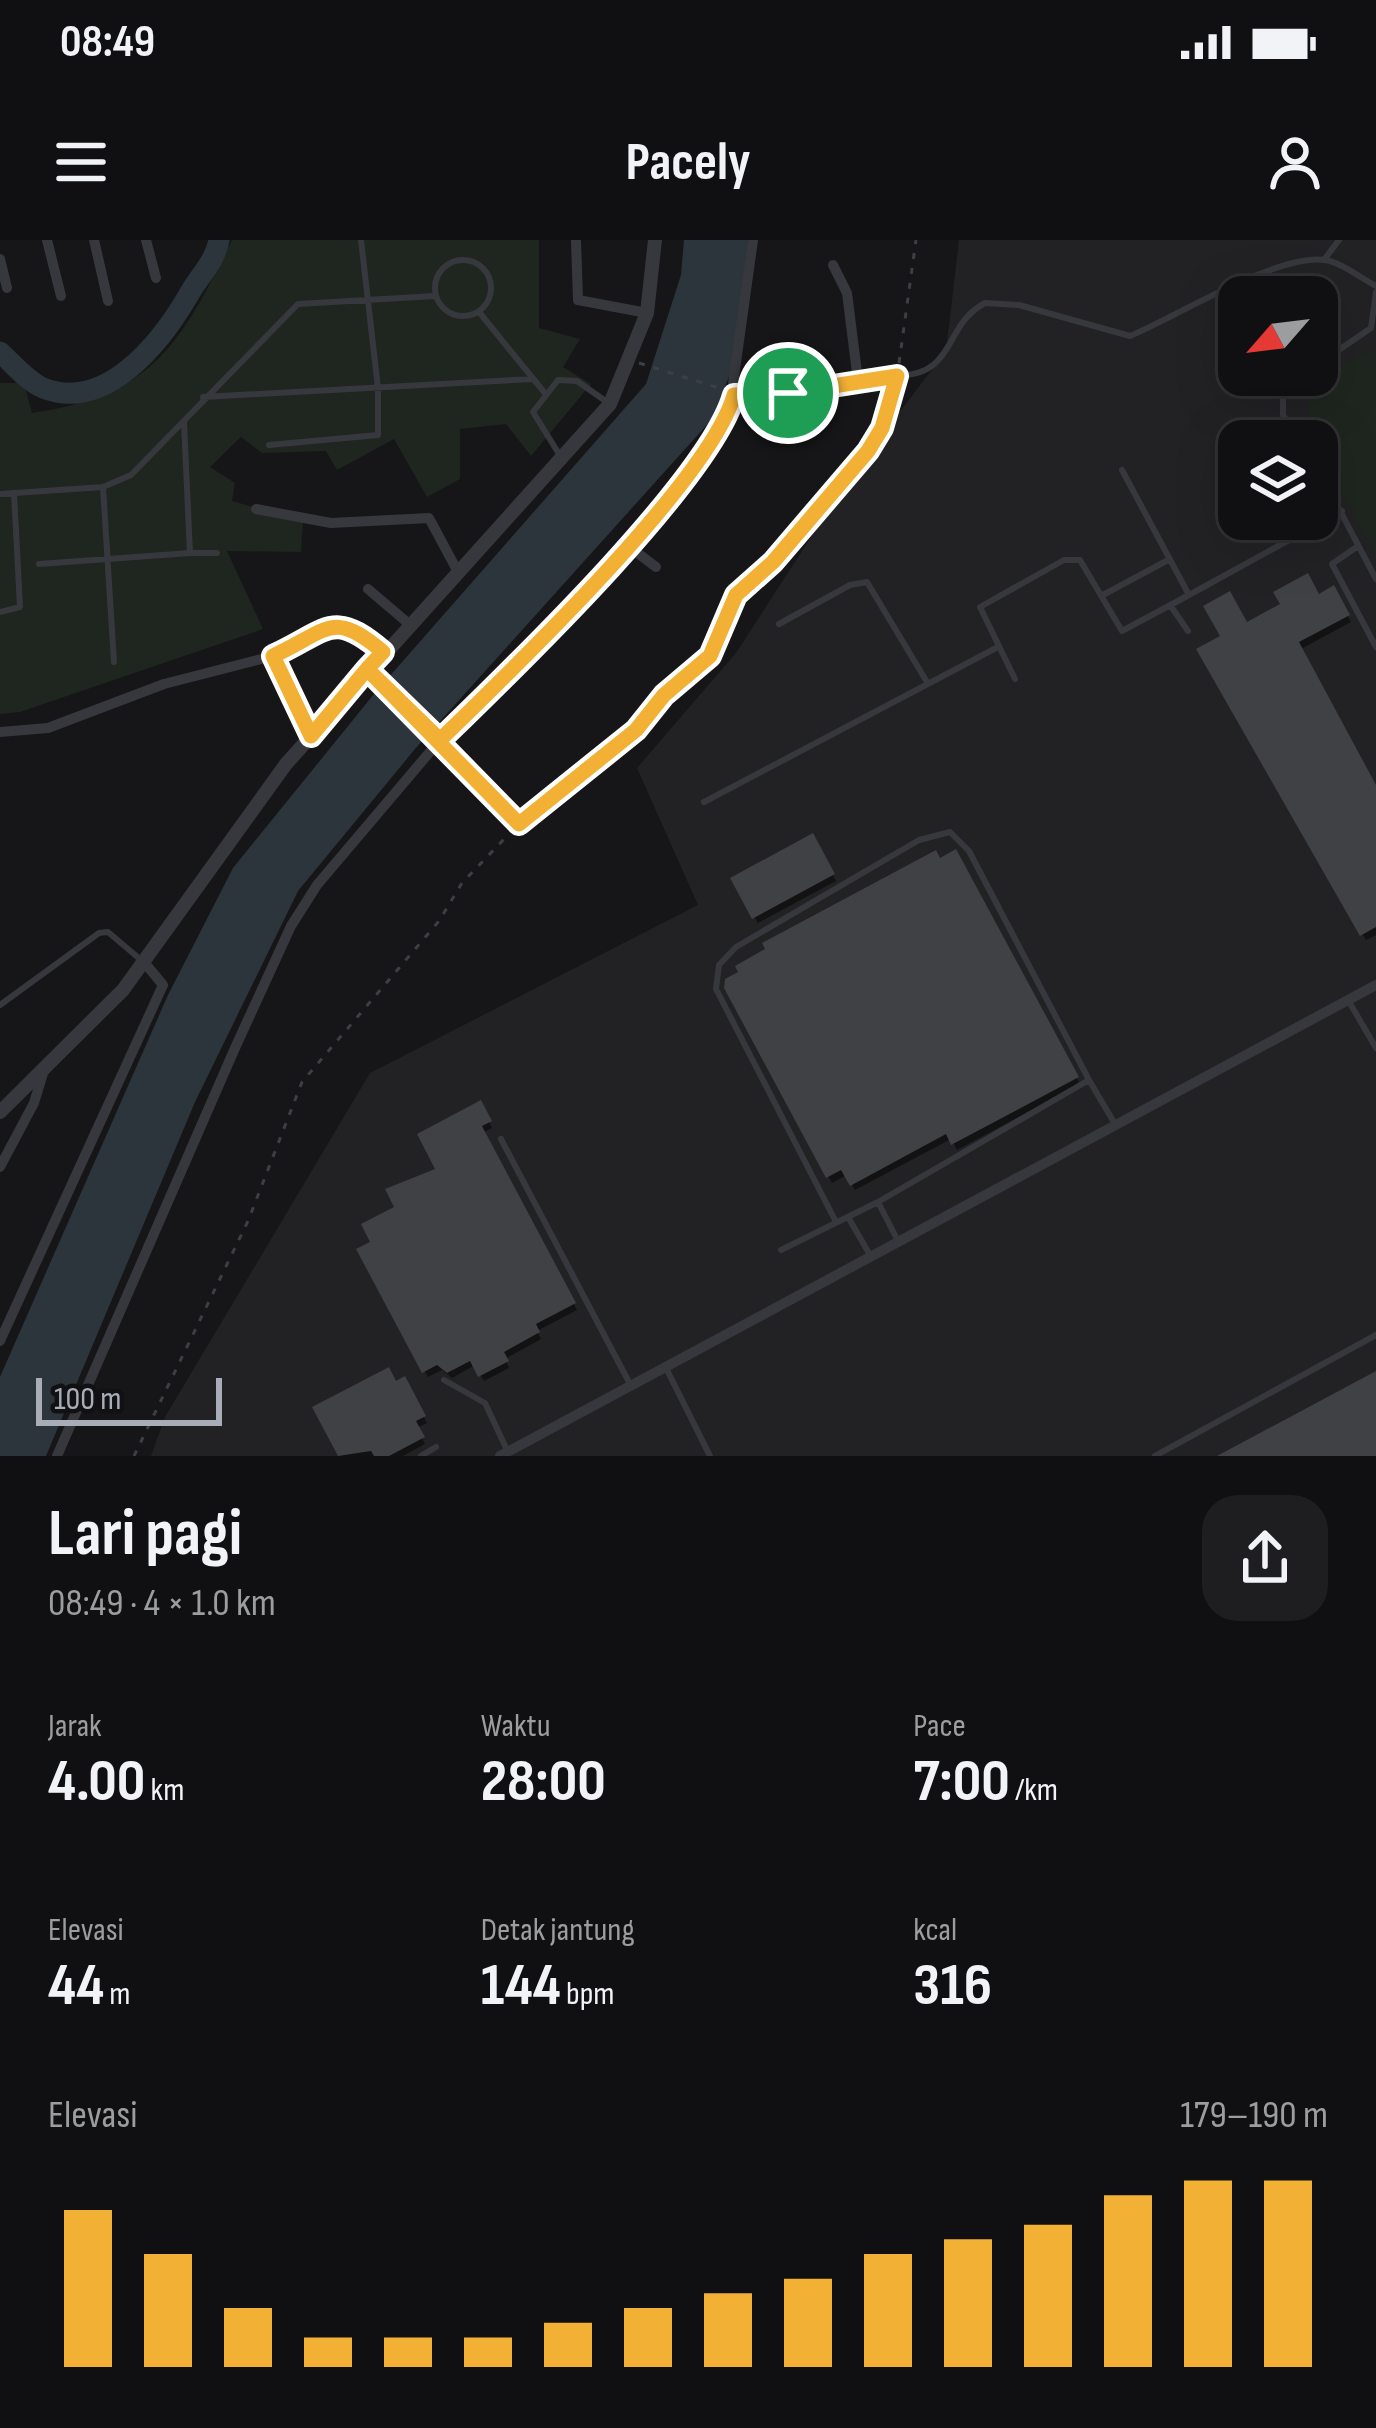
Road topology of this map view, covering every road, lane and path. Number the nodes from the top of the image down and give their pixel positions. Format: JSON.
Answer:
{"nodes":[{"id":1,"x":47,"y":240,"type":"edge"},
{"id":2,"x":94,"y":240,"type":"edge"},
{"id":3,"x":146,"y":240,"type":"edge"},
{"id":4,"x":361,"y":240,"type":"edge"},
{"id":5,"x":576,"y":240,"type":"edge"},
{"id":6,"x":655,"y":240,"type":"edge"},
{"id":7,"x":753,"y":240,"type":"edge"},
{"id":8,"x":916,"y":240,"type":"edge"},
{"id":9,"x":1340,"y":240,"type":"edge"},
{"id":10,"x":0,"y":259,"type":"edge"},
{"id":11,"x":1324,"y":260,"type":"junction"},
{"id":12,"x":833,"y":265,"type":"dead end"},
{"id":13,"x":156,"y":278,"type":"dead end"},
{"id":14,"x":7,"y":288,"type":"dead end"},
{"id":15,"x":1376,"y":289,"type":"edge"},
{"id":16,"x":61,"y":296,"type":"dead end"},
{"id":17,"x":435,"y":296,"type":"junction"},
{"id":18,"x":108,"y":301,"type":"dead end"},
{"id":19,"x":368,"y":301,"type":"junction"},
{"id":20,"x":479,"y":311,"type":"junction"},
{"id":21,"x":647,"y":313,"type":"junction"},
{"id":22,"x":1338,"y":351,"type":"edge"},
{"id":23,"x":646,"y":366,"type":"dead end"},
{"id":24,"x":897,"y":376,"type":"junction"},
{"id":25,"x":533,"y":379,"type":"junction"},
{"id":26,"x":858,"y":381,"type":"junction"},
{"id":27,"x":378,"y":388,"type":"junction"},
{"id":28,"x":720,"y":388,"type":"dead end"},
{"id":29,"x":544,"y":392,"type":"junction"},
{"id":30,"x":734,"y":395,"type":"junction"},
{"id":31,"x":203,"y":397,"type":"junction"},
{"id":32,"x":610,"y":404,"type":"junction"},
{"id":33,"x":184,"y":420,"type":"junction"},
{"id":34,"x":269,"y":445,"type":"dead end"},
{"id":35,"x":562,"y":458,"type":"junction"},
{"id":36,"x":1122,"y":470,"type":"dead end"},
{"id":37,"x":103,"y":487,"type":"junction"},
{"id":38,"x":14,"y":493,"type":"junction"},
{"id":39,"x":0,"y":494,"type":"edge"},
{"id":40,"x":1338,"y":504,"type":"edge"},
{"id":41,"x":256,"y":509,"type":"dead end"},
{"id":42,"x":1342,"y":511,"type":"junction"},
{"id":43,"x":627,"y":545,"type":"junction"},
{"id":44,"x":1358,"y":545,"type":"junction"},
{"id":45,"x":190,"y":553,"type":"junction"},
{"id":46,"x":217,"y":553,"type":"dead end"},
{"id":47,"x":107,"y":557,"type":"junction"},
{"id":48,"x":1170,"y":559,"type":"junction"},
{"id":49,"x":39,"y":563,"type":"dead end"},
{"id":50,"x":656,"y":566,"type":"dead end"},
{"id":51,"x":458,"y":572,"type":"junction"},
{"id":52,"x":1376,"y":579,"type":"edge"},
{"id":53,"x":368,"y":589,"type":"dead end"},
{"id":54,"x":1101,"y":596,"type":"junction"},
{"id":55,"x":1189,"y":596,"type":"junction"},
{"id":56,"x":1170,"y":605,"type":"junction"},
{"id":57,"x":0,"y":612,"type":"edge"},
{"id":58,"x":409,"y":624,"type":"junction"},
{"id":59,"x":779,"y":624,"type":"dead end"},
{"id":60,"x":1188,"y":631,"type":"dead end"},
{"id":61,"x":1376,"y":647,"type":"edge"},
{"id":62,"x":996,"y":649,"type":"junction"},
{"id":63,"x":383,"y":652,"type":"junction"},
{"id":64,"x":273,"y":656,"type":"junction"},
{"id":65,"x":114,"y":662,"type":"dead end"},
{"id":66,"x":367,"y":669,"type":"junction"},
{"id":67,"x":1015,"y":679,"type":"dead end"},
{"id":68,"x":928,"y":682,"type":"junction"},
{"id":69,"x":0,"y":732,"type":"edge"},
{"id":70,"x":436,"y":735,"type":"junction"},
{"id":71,"x":311,"y":736,"type":"junction"},
{"id":72,"x":704,"y":802,"type":"dead end"},
{"id":73,"x":519,"y":824,"type":"junction"},
{"id":74,"x":144,"y":962,"type":"junction"},
{"id":75,"x":1376,"y":985,"type":"edge"},
{"id":76,"x":1348,"y":1000,"type":"junction"},
{"id":77,"x":0,"y":1005,"type":"edge"},
{"id":78,"x":1376,"y":1048,"type":"edge"},
{"id":79,"x":44,"y":1070,"type":"junction"},
{"id":80,"x":1089,"y":1080,"type":"junction"},
{"id":81,"x":0,"y":1112,"type":"edge"},
{"id":82,"x":1115,"y":1124,"type":"junction"},
{"id":83,"x":501,"y":1139,"type":"dead end"},
{"id":84,"x":0,"y":1167,"type":"edge"},
{"id":85,"x":878,"y":1202,"type":"junction"},
{"id":86,"x":848,"y":1217,"type":"junction"},
{"id":87,"x":836,"y":1222,"type":"junction"},
{"id":88,"x":899,"y":1242,"type":"junction"},
{"id":89,"x":782,"y":1250,"type":"dead end"},
{"id":90,"x":871,"y":1258,"type":"junction"},
{"id":91,"x":1376,"y":1335,"type":"edge"},
{"id":92,"x":0,"y":1341,"type":"edge"},
{"id":93,"x":665,"y":1367,"type":"junction"},
{"id":94,"x":444,"y":1380,"type":"dead end"},
{"id":95,"x":631,"y":1386,"type":"junction"},
{"id":96,"x":436,"y":1447,"type":"dead end"},
{"id":97,"x":504,"y":1454,"type":"edge"},
{"id":98,"x":57,"y":1456,"type":"edge"},
{"id":99,"x":134,"y":1456,"type":"edge"},
{"id":100,"x":421,"y":1456,"type":"edge"},
{"id":101,"x":710,"y":1456,"type":"edge"},
{"id":102,"x":1155,"y":1456,"type":"edge"}],
"edges":[{"from":1,"to":16,"type":"street"},
{"from":2,"to":18,"type":"street"},
{"from":3,"to":13,"type":"street"},
{"from":4,"to":19,"type":"lane"},
{"from":5,"to":21,"type":"street"},
{"from":6,"to":21,"type":"street"},
{"from":7,"to":30,"type":"street"},
{"from":8,"to":24,"type":"path"},
{"from":9,"to":11,"type":"lane"},
{"from":10,"to":14,"type":"street"},
{"from":11,"to":15,"type":"lane"},
{"from":11,"to":24,"type":"lane"},
{"from":12,"to":26,"type":"street"},
{"from":15,"to":22,"type":"lane"},
{"from":17,"to":19,"type":"lane"},
{"from":17,"to":20,"type":"lane"},
{"from":17,"to":20,"type":"lane"},
{"from":19,"to":27,"type":"lane"},
{"from":19,"to":31,"type":"lane"},
{"from":20,"to":25,"type":"lane"},
{"from":21,"to":32,"type":"street"},
{"from":23,"to":28,"type":"path"},
{"from":24,"to":26,"type":"street"},
{"from":24,"to":73,"type":"path"},
{"from":25,"to":27,"type":"lane"},
{"from":25,"to":29,"type":"lane"},
{"from":26,"to":30,"type":"street"},
{"from":27,"to":31,"type":"lane"},
{"from":27,"to":34,"type":"lane"},
{"from":29,"to":32,"type":"lane"},
{"from":29,"to":35,"type":"lane"},
{"from":30,"to":43,"type":"street"},
{"from":31,"to":33,"type":"lane"},
{"from":32,"to":35,"type":"street"},
{"from":33,"to":37,"type":"lane"},
{"from":33,"to":45,"type":"lane"},
{"from":35,"to":51,"type":"street"},
{"from":36,"to":48,"type":"lane"},
{"from":37,"to":38,"type":"lane"},
{"from":37,"to":47,"type":"lane"},
{"from":38,"to":39,"type":"lane"},
{"from":38,"to":57,"type":"lane"},
{"from":40,"to":42,"type":"lane"},
{"from":41,"to":51,"type":"street"},
{"from":42,"to":44,"type":"lane"},
{"from":42,"to":55,"type":"lane"},
{"from":43,"to":50,"type":"street"},
{"from":43,"to":70,"type":"street"},
{"from":44,"to":52,"type":"lane"},
{"from":44,"to":61,"type":"lane"},
{"from":45,"to":46,"type":"lane"},
{"from":45,"to":47,"type":"lane"},
{"from":47,"to":49,"type":"lane"},
{"from":47,"to":65,"type":"lane"},
{"from":48,"to":54,"type":"lane"},
{"from":48,"to":55,"type":"lane"},
{"from":51,"to":58,"type":"street"},
{"from":53,"to":58,"type":"street"},
{"from":54,"to":56,"type":"lane"},
{"from":54,"to":62,"type":"lane"},
{"from":55,"to":56,"type":"lane"},
{"from":56,"to":60,"type":"lane"},
{"from":58,"to":63,"type":"street"},
{"from":59,"to":68,"type":"lane"},
{"from":62,"to":67,"type":"lane"},
{"from":62,"to":68,"type":"lane"},
{"from":63,"to":64,"type":"street"},
{"from":63,"to":66,"type":"street"},
{"from":64,"to":69,"type":"street"},
{"from":64,"to":71,"type":"street"},
{"from":66,"to":70,"type":"street"},
{"from":66,"to":71,"type":"street"},
{"from":68,"to":72,"type":"lane"},
{"from":70,"to":73,"type":"street"},
{"from":70,"to":98,"type":"street"},
{"from":71,"to":74,"type":"street"},
{"from":73,"to":99,"type":"path"},
{"from":74,"to":77,"type":"lane"},
{"from":74,"to":79,"type":"street"},
{"from":74,"to":92,"type":"street"},
{"from":75,"to":76,"type":"street"},
{"from":76,"to":78,"type":"lane"},
{"from":76,"to":82,"type":"street"},
{"from":79,"to":81,"type":"street"},
{"from":79,"to":84,"type":"street"},
{"from":80,"to":82,"type":"lane"},
{"from":80,"to":85,"type":"lane"},
{"from":80,"to":87,"type":"lane"},
{"from":82,"to":88,"type":"street"},
{"from":83,"to":95,"type":"lane"},
{"from":85,"to":86,"type":"lane"},
{"from":85,"to":88,"type":"lane"},
{"from":86,"to":87,"type":"lane"},
{"from":86,"to":90,"type":"lane"},
{"from":87,"to":89,"type":"lane"},
{"from":88,"to":90,"type":"street"},
{"from":90,"to":93,"type":"street"},
{"from":91,"to":102,"type":"lane"},
{"from":93,"to":95,"type":"street"},
{"from":93,"to":101,"type":"lane"},
{"from":94,"to":97,"type":"lane"},
{"from":95,"to":97,"type":"street"},
{"from":96,"to":100,"type":"lane"}]}
